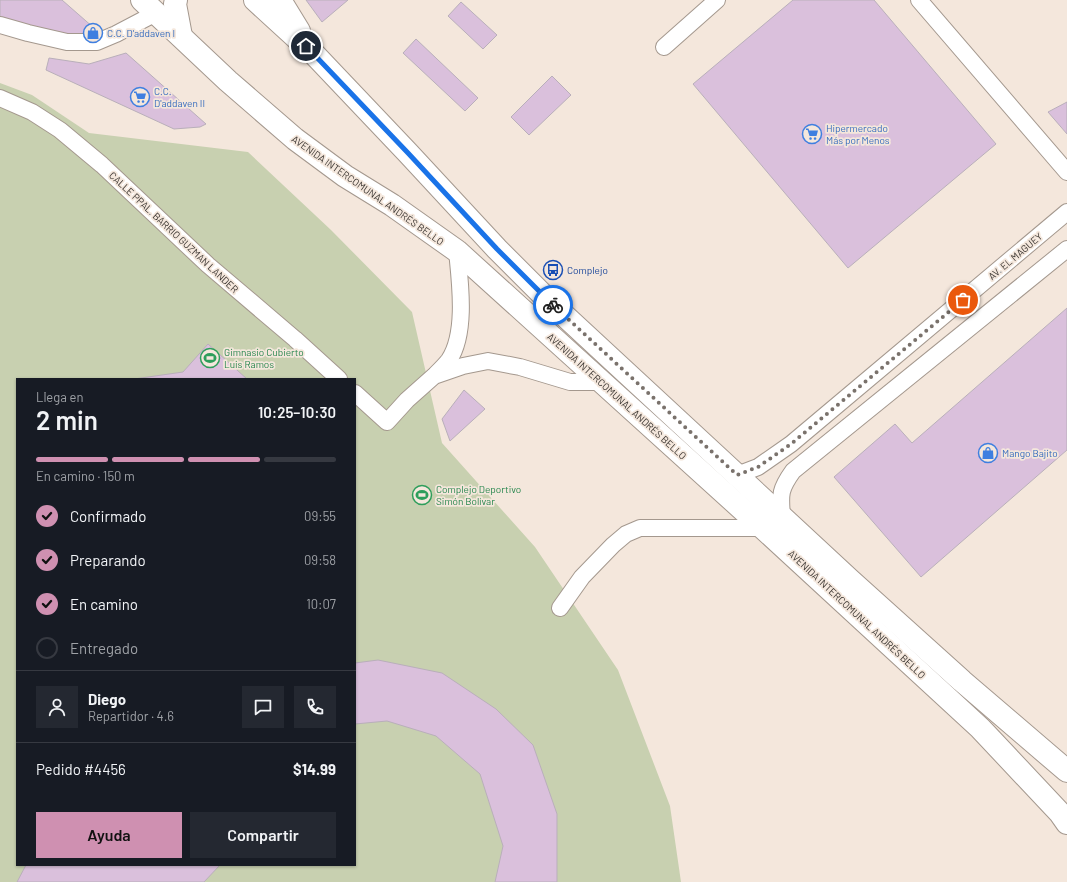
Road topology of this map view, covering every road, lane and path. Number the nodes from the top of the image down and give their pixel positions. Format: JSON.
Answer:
{"nodes":[{"id":1,"x":176,"y":0,"type":"edge"},
{"id":2,"x":255,"y":0,"type":"edge"},
{"id":3,"x":280,"y":0,"type":"edge"},
{"id":4,"x":716,"y":0,"type":"edge"},
{"id":5,"x":919,"y":0,"type":"edge"},
{"id":6,"x":149,"y":7,"type":"edge"},
{"id":7,"x":0,"y":25,"type":"edge"},
{"id":8,"x":181,"y":36,"type":"junction"},
{"id":9,"x":664,"y":46,"type":"dead end"},
{"id":10,"x":314,"y":54,"type":"junction"},
{"id":11,"x":0,"y":98,"type":"edge"},
{"id":12,"x":1067,"y":172,"type":"edge"},
{"id":13,"x":1067,"y":212,"type":"edge"},
{"id":14,"x":1067,"y":249,"type":"edge"},
{"id":15,"x":457,"y":251,"type":"junction"},
{"id":16,"x":434,"y":376,"type":"junction"},
{"id":17,"x":338,"y":378,"type":"edge"},
{"id":18,"x":601,"y":382,"type":"junction"},
{"id":19,"x":356,"y":394,"type":"edge"},
{"id":20,"x":737,"y":475,"type":"junction"},
{"id":21,"x":782,"y":516,"type":"junction"},
{"id":22,"x":763,"y":528,"type":"junction"},
{"id":23,"x":560,"y":608,"type":"dead end"},
{"id":24,"x":1067,"y":770,"type":"edge"},
{"id":25,"x":1067,"y":823,"type":"edge"}],
"edges":[{"from":1,"to":8,"type":"main road"},
{"from":2,"to":10,"type":"main road","name":"AVENIDA INTERCOMUNAL ANDRÉS BELLO"},
{"from":3,"to":10,"type":"main road"},
{"from":4,"to":9,"type":"street"},
{"from":5,"to":12,"type":"street"},
{"from":6,"to":7,"type":"street"},
{"from":6,"to":8,"type":"main road","name":"AVENIDA INTERCOMUNAL ANDRÉS BELLO"},
{"from":8,"to":15,"type":"main road","name":"AVENIDA INTERCOMUNAL ANDRÉS BELLO"},
{"from":10,"to":20,"type":"main road","name":"AVENIDA INTERCOMUNAL ANDRÉS BELLO"},
{"from":11,"to":17,"type":"street","name":"CALLE PPAL. BARRIO GUZMAN LANDER"},
{"from":13,"to":20,"type":"street","name":"AV. EL MAGUEY"},
{"from":14,"to":21,"type":"street"},
{"from":15,"to":16,"type":"street"},
{"from":15,"to":18,"type":"main road","name":"AVENIDA INTERCOMUNAL ANDRÉS BELLO"},
{"from":16,"to":18,"type":"street"},
{"from":16,"to":19,"type":"street"},
{"from":18,"to":22,"type":"main road","name":"AVENIDA INTERCOMUNAL ANDRÉS BELLO"},
{"from":20,"to":21,"type":"main road","name":"AVENIDA INTERCOMUNAL ANDRÉS BELLO"},
{"from":21,"to":24,"type":"main road","name":"AVENIDA INTERCOMUNAL ANDRÉS BELLO"},
{"from":22,"to":23,"type":"street"},
{"from":22,"to":25,"type":"main road","name":"AVENIDA INTERCOMUNAL ANDRÉS BELLO"}]}
